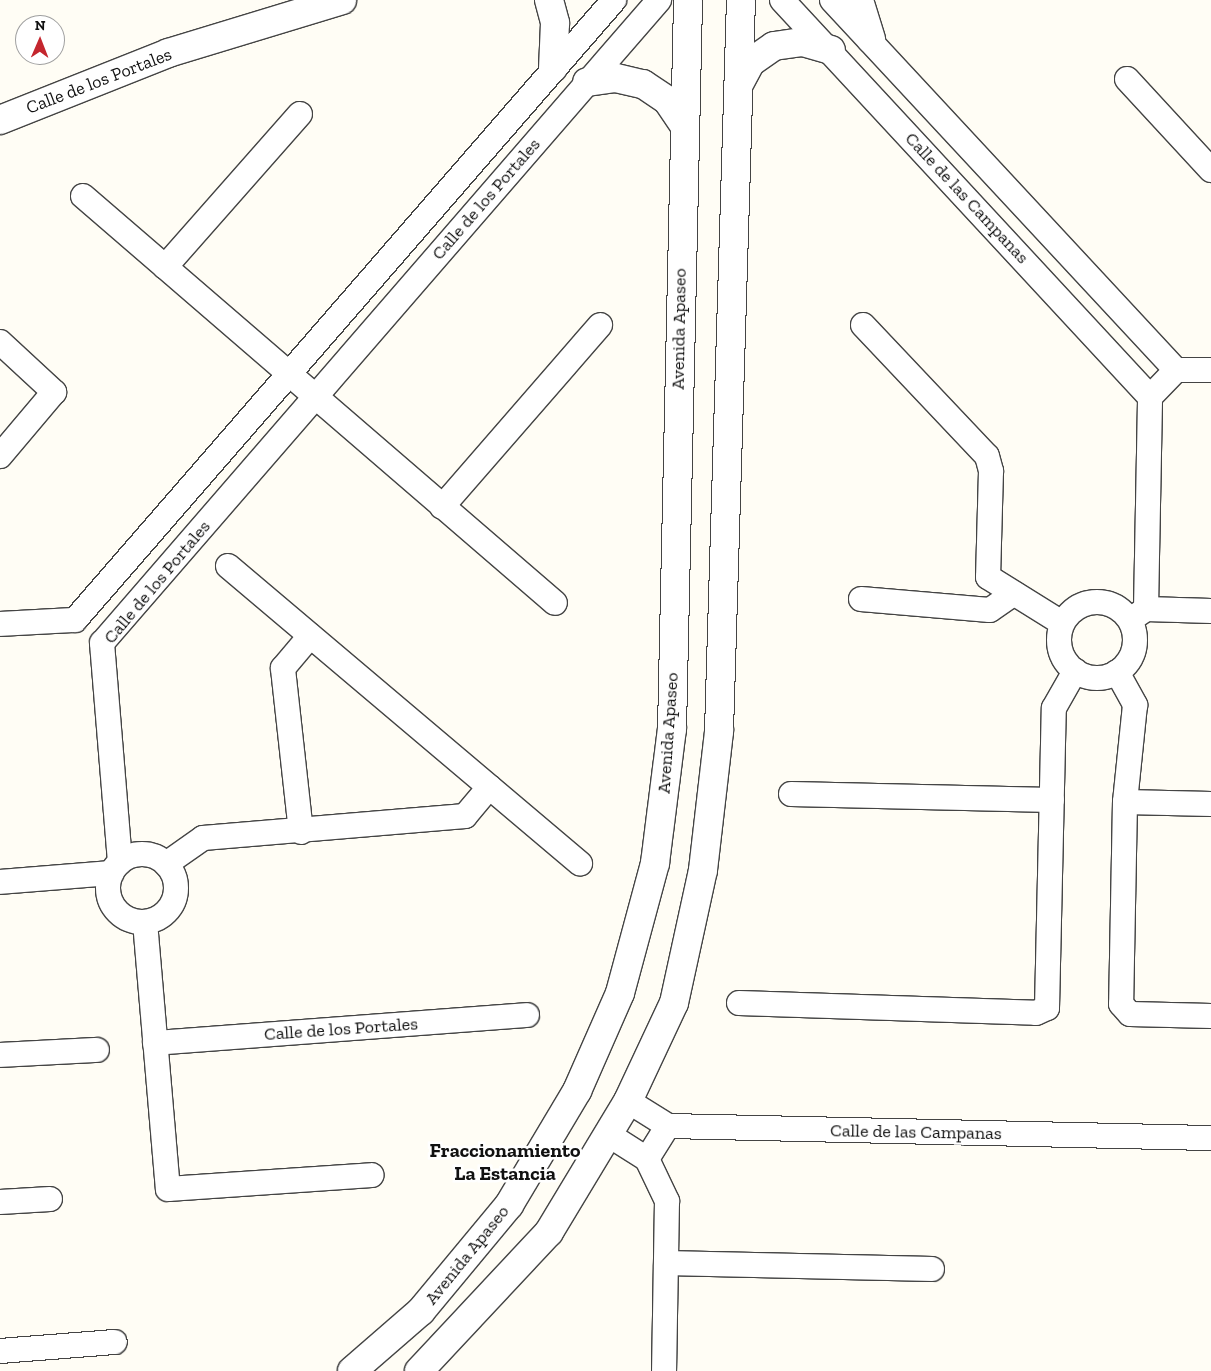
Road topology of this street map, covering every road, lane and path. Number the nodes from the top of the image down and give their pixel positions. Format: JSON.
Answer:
{"nodes":[{"id":1,"x":342,"y":0,"type":"edge"},
{"id":2,"x":549,"y":0,"type":"edge"},
{"id":3,"x":614,"y":0,"type":"edge"},
{"id":4,"x":659,"y":0,"type":"edge"},
{"id":5,"x":688,"y":0,"type":"edge"},
{"id":6,"x":741,"y":0,"type":"edge"},
{"id":7,"x":782,"y":0,"type":"edge"},
{"id":8,"x":832,"y":0,"type":"edge"},
{"id":9,"x":859,"y":0,"type":"edge"},
{"id":10,"x":871,"y":39,"type":"junction"},
{"id":11,"x":831,"y":50,"type":"junction"},
{"id":12,"x":554,"y":68,"type":"junction"},
{"id":13,"x":1127,"y":79,"type":"dead end"},
{"id":14,"x":587,"y":82,"type":"junction"},
{"id":15,"x":738,"y":86,"type":"junction"},
{"id":16,"x":300,"y":114,"type":"dead end"},
{"id":17,"x":513,"y":114,"type":"junction"},
{"id":18,"x":0,"y":120,"type":"edge"},
{"id":19,"x":683,"y":124,"type":"junction"},
{"id":20,"x":538,"y":139,"type":"junction"},
{"id":21,"x":1211,"y":170,"type":"edge"},
{"id":22,"x":83,"y":196,"type":"dead end"},
{"id":23,"x":165,"y":267,"type":"junction"},
{"id":24,"x":600,"y":325,"type":"dead end"},
{"id":25,"x":863,"y":325,"type":"dead end"},
{"id":26,"x":0,"y":342,"type":"edge"},
{"id":27,"x":1176,"y":370,"type":"junction"},
{"id":28,"x":1211,"y":370,"type":"edge"},
{"id":29,"x":286,"y":373,"type":"junction"},
{"id":30,"x":1150,"y":397,"type":"junction"},
{"id":31,"x":314,"y":398,"type":"junction"},
{"id":32,"x":0,"y":456,"type":"edge"},
{"id":33,"x":442,"y":507,"type":"junction"},
{"id":34,"x":228,"y":566,"type":"dead end"},
{"id":35,"x":1014,"y":593,"type":"junction"},
{"id":36,"x":861,"y":599,"type":"dead end"},
{"id":37,"x":555,"y":603,"type":"dead end"},
{"id":38,"x":1211,"y":611,"type":"edge"},
{"id":39,"x":1138,"y":614,"type":"junction"},
{"id":40,"x":76,"y":620,"type":"junction"},
{"id":41,"x":1062,"y":623,"type":"junction"},
{"id":42,"x":0,"y":624,"type":"edge"},
{"id":43,"x":310,"y":636,"type":"junction"},
{"id":44,"x":102,"y":643,"type":"junction"},
{"id":45,"x":1075,"y":671,"type":"junction"},
{"id":46,"x":1117,"y":672,"type":"junction"},
{"id":47,"x":489,"y":787,"type":"junction"},
{"id":48,"x":791,"y":794,"type":"dead end"},
{"id":49,"x":1052,"y":800,"type":"junction"},
{"id":50,"x":1125,"y":802,"type":"junction"},
{"id":51,"x":1211,"y":804,"type":"edge"},
{"id":52,"x":300,"y":832,"type":"junction"},
{"id":53,"x":580,"y":863,"type":"dead end"},
{"id":54,"x":166,"y":864,"type":"junction"},
{"id":55,"x":116,"y":868,"type":"junction"},
{"id":56,"x":0,"y":882,"type":"edge"},
{"id":57,"x":145,"y":922,"type":"junction"},
{"id":58,"x":739,"y":1003,"type":"dead end"},
{"id":59,"x":527,"y":1015,"type":"dead end"},
{"id":60,"x":1211,"y":1016,"type":"edge"},
{"id":61,"x":155,"y":1044,"type":"junction"},
{"id":62,"x":97,"y":1050,"type":"dead end"},
{"id":63,"x":0,"y":1055,"type":"edge"},
{"id":64,"x":628,"y":1101,"type":"junction"},
{"id":65,"x":668,"y":1126,"type":"junction"},
{"id":66,"x":609,"y":1136,"type":"junction"},
{"id":67,"x":1211,"y":1138,"type":"edge"},
{"id":68,"x":647,"y":1159,"type":"junction"},
{"id":69,"x":372,"y":1175,"type":"dead end"},
{"id":70,"x":50,"y":1199,"type":"dead end"},
{"id":71,"x":0,"y":1202,"type":"edge"},
{"id":72,"x":666,"y":1263,"type":"junction"},
{"id":73,"x":932,"y":1269,"type":"dead end"},
{"id":74,"x":115,"y":1342,"type":"dead end"},
{"id":75,"x":0,"y":1351,"type":"edge"},
{"id":76,"x":352,"y":1371,"type":"edge"},
{"id":77,"x":419,"y":1371,"type":"edge"},
{"id":78,"x":664,"y":1371,"type":"edge"}],
"edges":[{"from":1,"to":18,"type":"street","name":"Calle de los Portales"},
{"from":2,"to":12,"type":"street"},
{"from":3,"to":12,"type":"street","name":"Calle de los Portales"},
{"from":4,"to":14,"type":"street","name":"Calle de los Portales"},
{"from":5,"to":19,"type":"street","name":"Avenida Apaseo"},
{"from":6,"to":15,"type":"street"},
{"from":7,"to":11,"type":"street","name":"Calle de las Campanas"},
{"from":8,"to":10,"type":"street","name":"Calle de las Campanas"},
{"from":9,"to":10,"type":"street"},
{"from":10,"to":27,"type":"street","name":"Calle de las Campanas"},
{"from":11,"to":15,"type":"street"},
{"from":11,"to":30,"type":"street","name":"Calle de las Campanas"},
{"from":12,"to":17,"type":"street","name":"Calle de los Portales"},
{"from":13,"to":21,"type":"street"},
{"from":14,"to":19,"type":"street"},
{"from":14,"to":20,"type":"street","name":"Calle de los Portales"},
{"from":15,"to":64,"type":"street"},
{"from":16,"to":23,"type":"street"},
{"from":17,"to":20,"type":"street"},
{"from":17,"to":29,"type":"street","name":"Calle de los Portales"},
{"from":19,"to":76,"type":"street","name":"Avenida Apaseo"},
{"from":20,"to":31,"type":"street","name":"Calle de los Portales"},
{"from":22,"to":23,"type":"street"},
{"from":23,"to":29,"type":"street"},
{"from":24,"to":33,"type":"street"},
{"from":25,"to":35,"type":"street"},
{"from":26,"to":32,"type":"street"},
{"from":27,"to":28,"type":"street"},
{"from":27,"to":30,"type":"street"},
{"from":29,"to":31,"type":"street"},
{"from":29,"to":40,"type":"street","name":"Calle de los Portales"},
{"from":30,"to":39,"type":"street"},
{"from":31,"to":33,"type":"street"},
{"from":31,"to":44,"type":"street","name":"Calle de los Portales"},
{"from":33,"to":37,"type":"street"},
{"from":34,"to":43,"type":"street"},
{"from":35,"to":36,"type":"street"},
{"from":35,"to":41,"type":"street"},
{"from":38,"to":39,"type":"street"},
{"from":39,"to":41,"type":"street"},
{"from":39,"to":46,"type":"street"},
{"from":40,"to":42,"type":"street"},
{"from":40,"to":44,"type":"street"},
{"from":41,"to":45,"type":"street"},
{"from":43,"to":47,"type":"street"},
{"from":43,"to":52,"type":"street"},
{"from":44,"to":55,"type":"street","name":"Calle de los Portales"},
{"from":45,"to":46,"type":"street"},
{"from":45,"to":49,"type":"street"},
{"from":46,"to":50,"type":"street"},
{"from":47,"to":52,"type":"street"},
{"from":47,"to":53,"type":"street"},
{"from":48,"to":49,"type":"street"},
{"from":49,"to":58,"type":"street"},
{"from":50,"to":51,"type":"street"},
{"from":50,"to":60,"type":"street"},
{"from":52,"to":54,"type":"street"},
{"from":54,"to":55,"type":"street"},
{"from":54,"to":57,"type":"street"},
{"from":55,"to":56,"type":"street"},
{"from":55,"to":57,"type":"street"},
{"from":57,"to":61,"type":"street"},
{"from":59,"to":61,"type":"street","name":"Calle de los Portales"},
{"from":61,"to":69,"type":"street"},
{"from":62,"to":63,"type":"street"},
{"from":64,"to":65,"type":"street"},
{"from":64,"to":66,"type":"street"},
{"from":65,"to":67,"type":"street","name":"Calle de las Campanas"},
{"from":65,"to":68,"type":"street"},
{"from":66,"to":68,"type":"street"},
{"from":66,"to":77,"type":"street"},
{"from":68,"to":72,"type":"street"},
{"from":70,"to":71,"type":"street"},
{"from":72,"to":73,"type":"street"},
{"from":72,"to":78,"type":"street"},
{"from":74,"to":75,"type":"street"}]}
